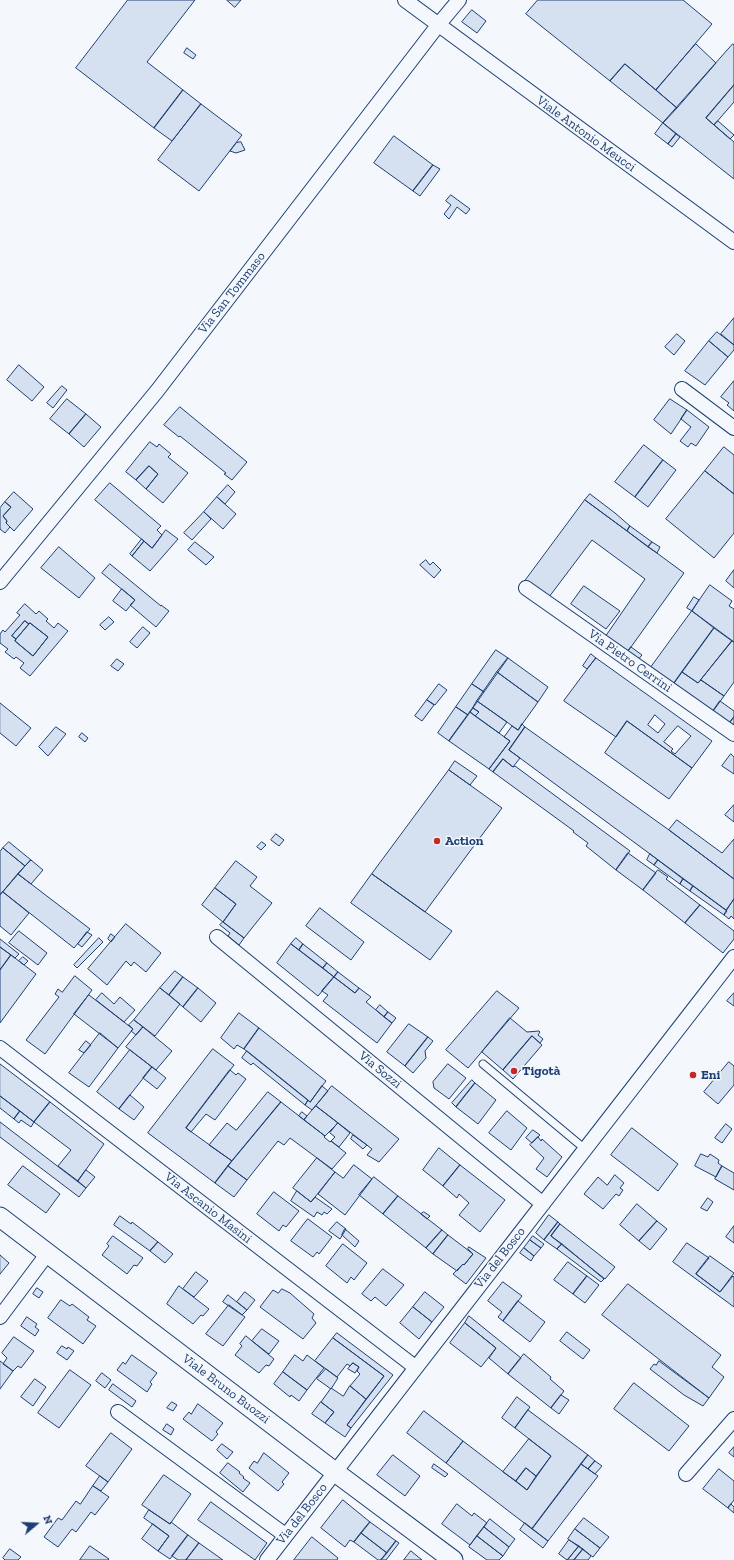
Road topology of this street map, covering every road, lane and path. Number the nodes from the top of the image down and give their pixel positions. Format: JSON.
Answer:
{"nodes":[{"id":1,"x":405,"y":0,"type":"edge"},
{"id":2,"x":459,"y":0,"type":"edge"},
{"id":3,"x":439,"y":24,"type":"junction"},
{"id":4,"x":734,"y":242,"type":"edge"},
{"id":5,"x":682,"y":389,"type":"dead end"},
{"id":6,"x":734,"y":428,"type":"edge"},
{"id":7,"x":0,"y":582,"type":"edge"},
{"id":8,"x":526,"y":588,"type":"dead end"},
{"id":9,"x":734,"y":734,"type":"edge"},
{"id":10,"x":217,"y":937,"type":"dead end"},
{"id":11,"x":734,"y":957,"type":"edge"},
{"id":12,"x":0,"y":1048,"type":"edge"},
{"id":13,"x":483,"y":1064,"type":"dead end"},
{"id":14,"x":585,"y":1149,"type":"junction"},
{"id":15,"x":543,"y":1204,"type":"junction"},
{"id":16,"x":0,"y":1218,"type":"edge"},
{"id":17,"x":48,"y":1253,"type":"junction"},
{"id":18,"x":0,"y":1317,"type":"edge"},
{"id":19,"x":415,"y":1367,"type":"junction"},
{"id":20,"x":118,"y":1412,"type":"dead end"},
{"id":21,"x":734,"y":1418,"type":"edge"},
{"id":22,"x":335,"y":1472,"type":"junction"},
{"id":23,"x":686,"y":1474,"type":"dead end"},
{"id":24,"x":286,"y":1535,"type":"junction"},
{"id":25,"x":267,"y":1560,"type":"edge"},
{"id":26,"x":454,"y":1560,"type":"edge"}],
"edges":[{"from":1,"to":3,"type":"street","name":"Viale Antonio Meucci"},
{"from":2,"to":3,"type":"street","name":"Via San Tommaso"},
{"from":3,"to":4,"type":"street","name":"Viale Antonio Meucci"},
{"from":3,"to":7,"type":"street","name":"Via San Tommaso"},
{"from":5,"to":6,"type":"street"},
{"from":8,"to":9,"type":"street","name":"Via Pietro Cerrini"},
{"from":10,"to":15,"type":"street","name":"Via Sozzi"},
{"from":11,"to":14,"type":"street","name":"Via del Bosco"},
{"from":12,"to":19,"type":"street","name":"Via Ascanio Masini"},
{"from":13,"to":14,"type":"lane"},
{"from":14,"to":15,"type":"street","name":"Via del Bosco"},
{"from":15,"to":19,"type":"street","name":"Via del Bosco"},
{"from":16,"to":17,"type":"main road","name":"Viale Bruno Buozzi"},
{"from":17,"to":18,"type":"street"},
{"from":17,"to":22,"type":"main road","name":"Viale Bruno Buozzi"},
{"from":19,"to":22,"type":"street","name":"Via del Bosco"},
{"from":20,"to":24,"type":"street"},
{"from":21,"to":23,"type":"street"},
{"from":22,"to":24,"type":"street","name":"Via del Bosco"},
{"from":22,"to":26,"type":"main road","name":"Viale Bruno Buozzi"},
{"from":24,"to":25,"type":"street","name":"Via del Bosco"}]}
